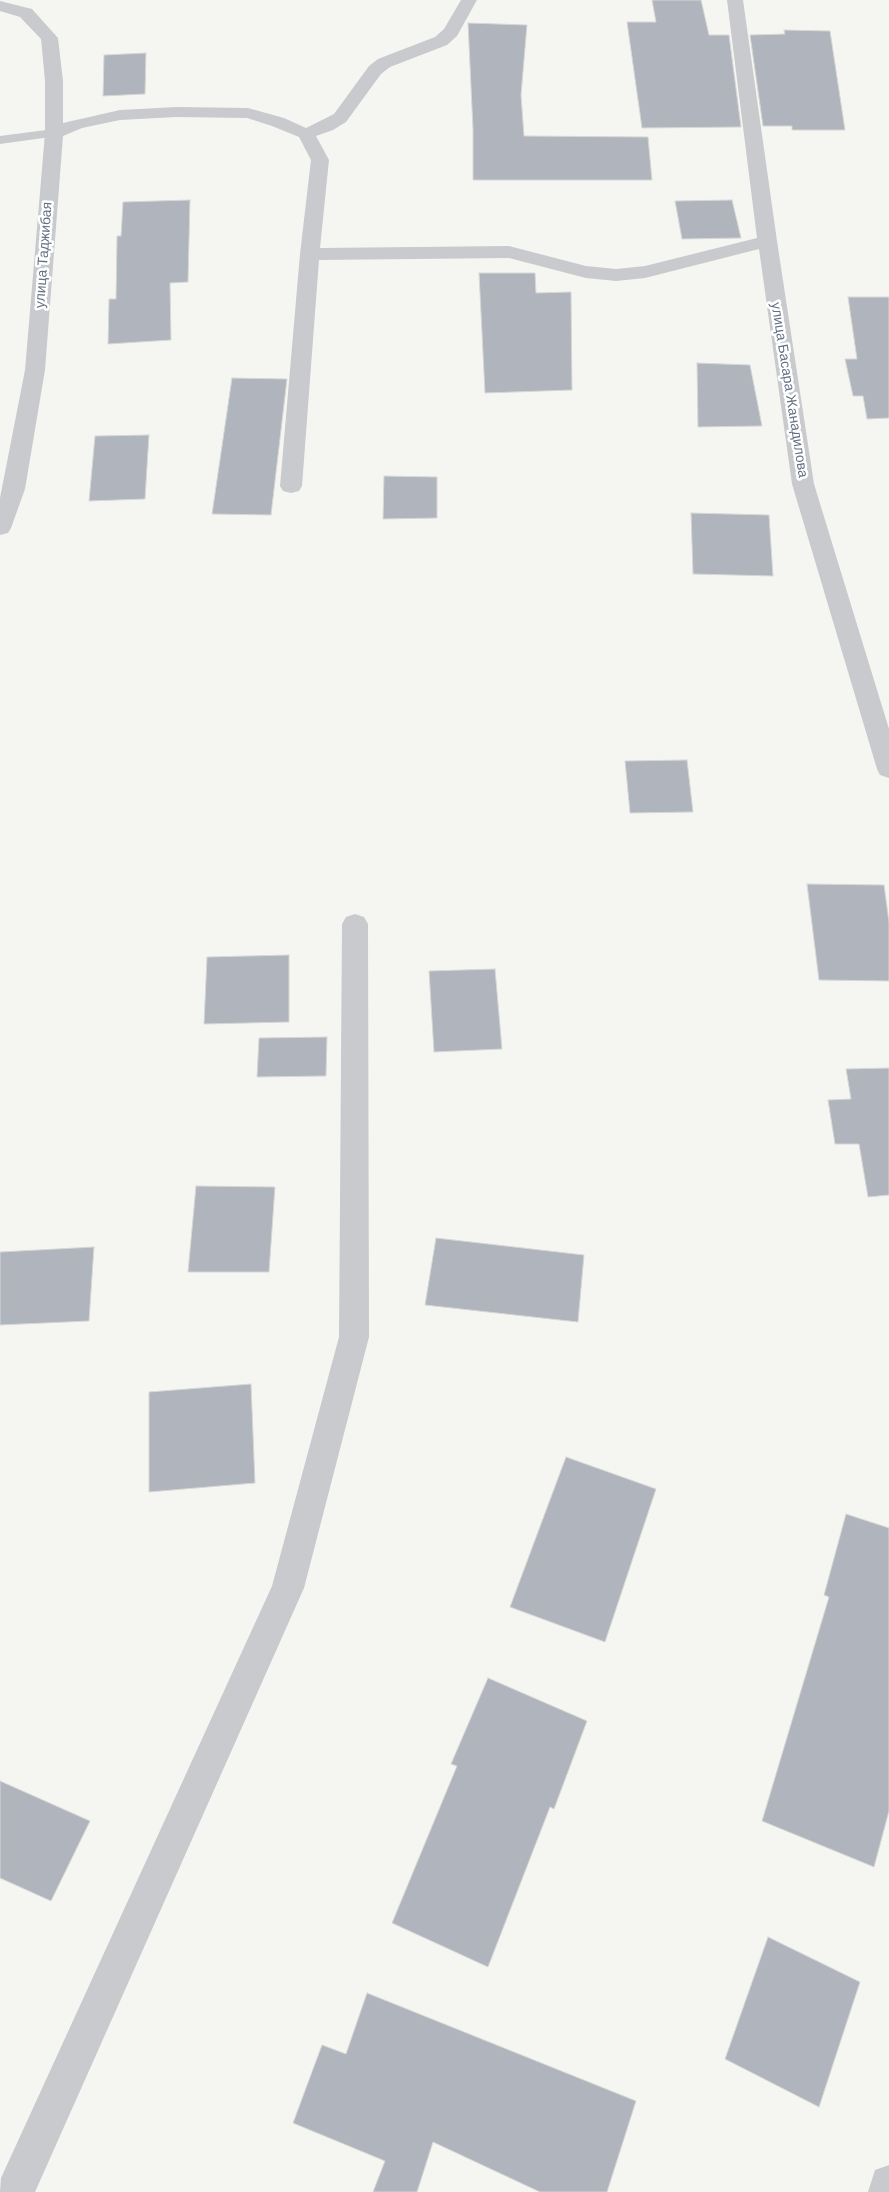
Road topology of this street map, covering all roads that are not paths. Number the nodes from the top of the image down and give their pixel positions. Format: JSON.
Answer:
{"nodes":[{"id":1,"x":469,"y":0,"type":"edge"},
{"id":2,"x":735,"y":0,"type":"edge"},
{"id":3,"x":0,"y":6,"type":"edge"},
{"id":4,"x":54,"y":132,"type":"junction"},
{"id":5,"x":306,"y":134,"type":"junction"},
{"id":6,"x":0,"y":140,"type":"edge"},
{"id":7,"x":767,"y":241,"type":"junction"},
{"id":8,"x":310,"y":254,"type":"junction"},
{"id":9,"x":291,"y":486,"type":"dead end"},
{"id":10,"x":0,"y":528,"type":"edge"},
{"id":11,"x":889,"y":769,"type":"edge"},
{"id":12,"x":355,"y":924,"type":"dead end"},
{"id":13,"x":889,"y":2184,"type":"edge"},
{"id":14,"x":15,"y":2192,"type":"edge"},
{"id":15,"x":887,"y":2192,"type":"edge"}],
"edges":[{"from":1,"to":5,"type":"street"},
{"from":2,"to":7,"type":"street","name":"улица Басара Жанадилова"},
{"from":3,"to":4,"type":"street","name":"улица Таджибая"},
{"from":4,"to":5,"type":"street"},
{"from":4,"to":6,"type":"lane"},
{"from":4,"to":10,"type":"street","name":"улица Таджибая"},
{"from":5,"to":8,"type":"street"},
{"from":7,"to":8,"type":"street"},
{"from":7,"to":11,"type":"street","name":"улица Басара Жанадилова"},
{"from":8,"to":9,"type":"street"},
{"from":12,"to":14,"type":"street"},
{"from":13,"to":15,"type":"street"}]}
